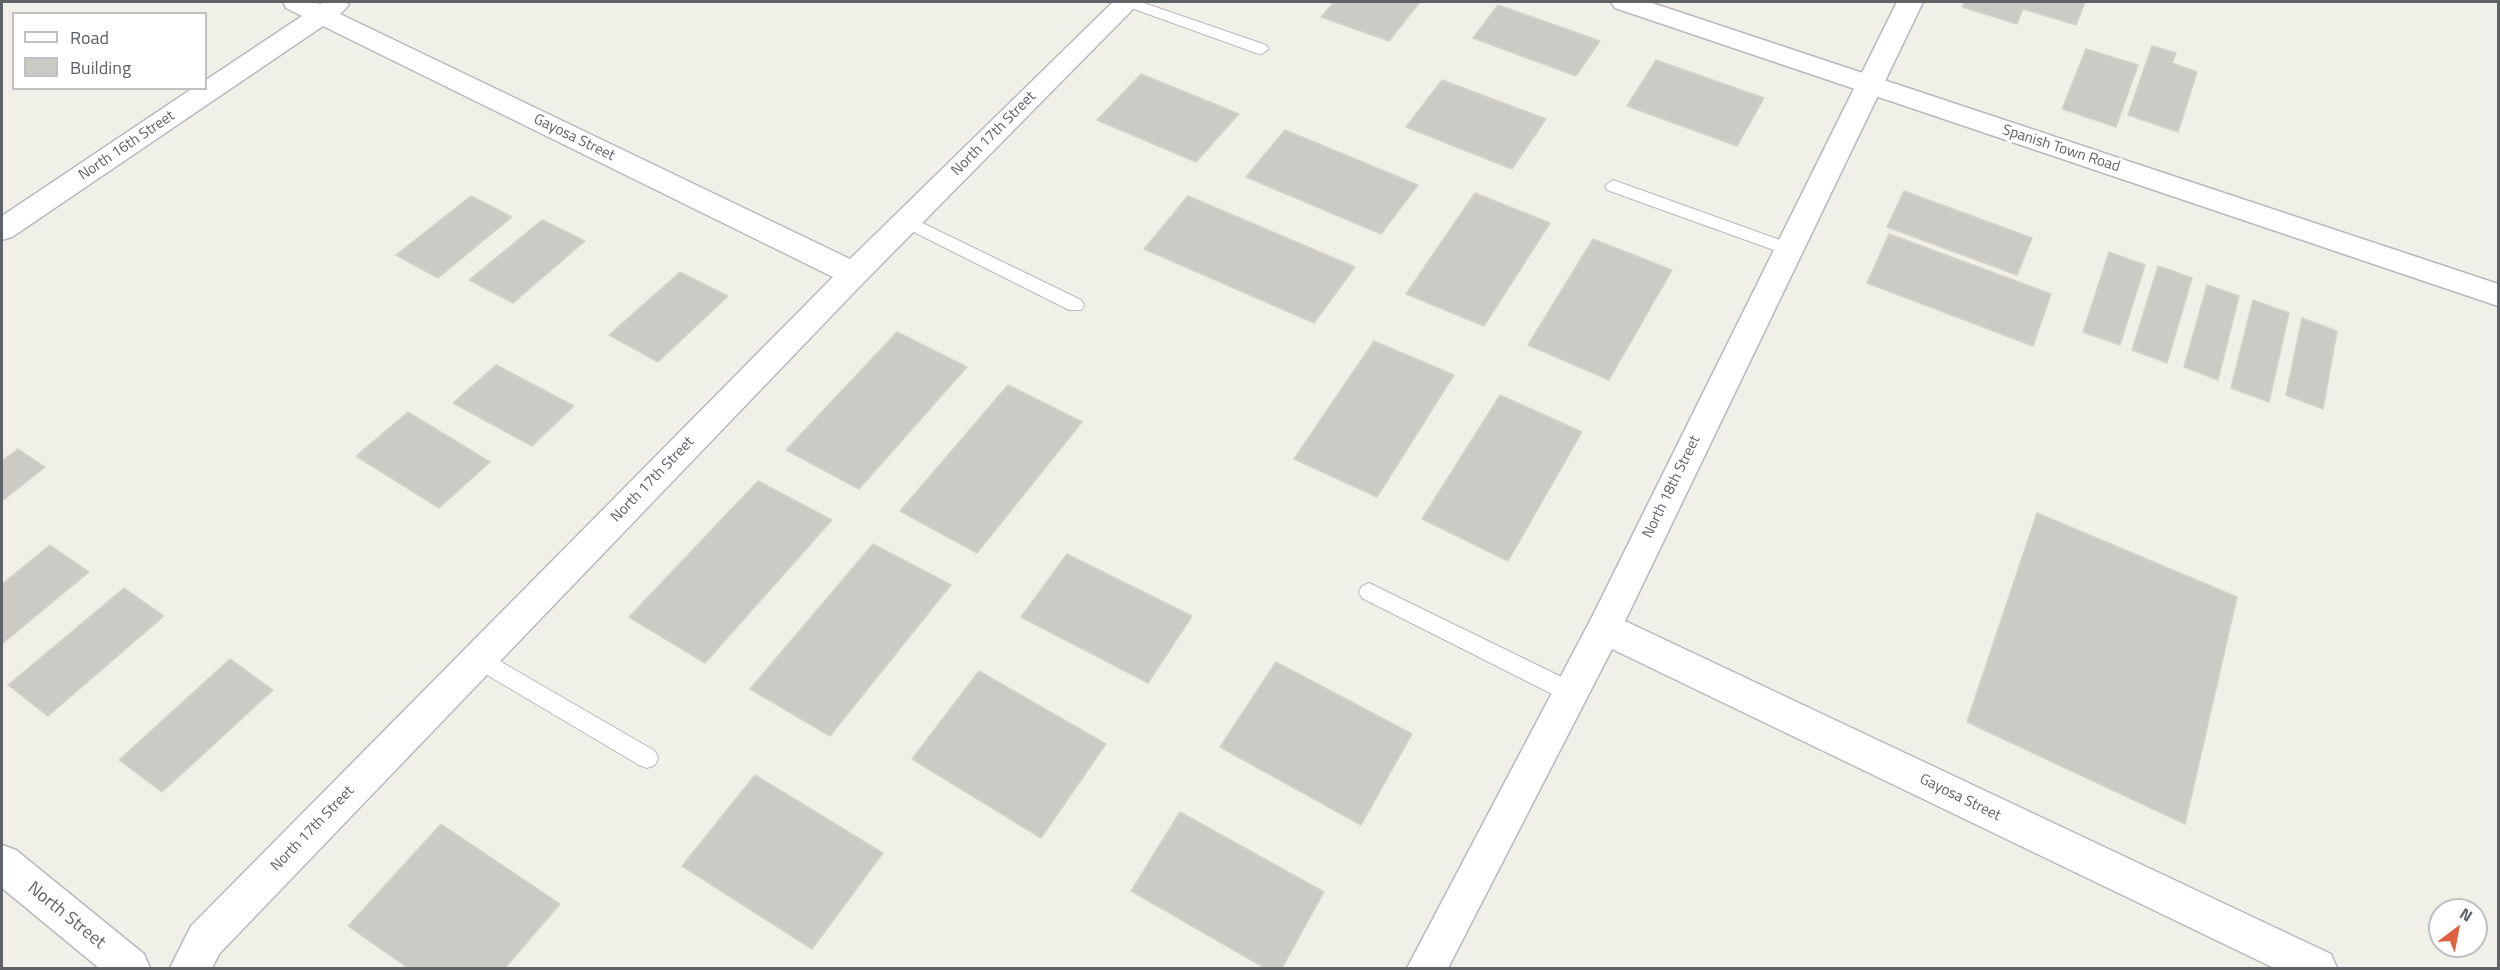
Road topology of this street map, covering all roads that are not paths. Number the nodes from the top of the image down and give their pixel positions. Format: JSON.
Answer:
{"nodes":[{"id":1,"x":295,"y":2,"type":"edge"},
{"id":2,"x":1127,"y":2,"type":"edge"},
{"id":3,"x":1624,"y":2,"type":"edge"},
{"id":4,"x":1910,"y":2,"type":"edge"},
{"id":5,"x":332,"y":8,"type":"edge"},
{"id":6,"x":1261,"y":49,"type":"dead end"},
{"id":7,"x":1869,"y":85,"type":"junction"},
{"id":8,"x":1613,"y":186,"type":"dead end"},
{"id":9,"x":906,"y":221,"type":"junction"},
{"id":10,"x":2,"y":230,"type":"edge"},
{"id":11,"x":1788,"y":249,"type":"junction"},
{"id":12,"x":854,"y":274,"type":"junction"},
{"id":13,"x":2499,"y":295,"type":"edge"},
{"id":14,"x":1075,"y":305,"type":"dead end"},
{"id":15,"x":1368,"y":592,"type":"dead end"},
{"id":16,"x":1604,"y":628,"type":"junction"},
{"id":17,"x":479,"y":659,"type":"junction"},
{"id":18,"x":1570,"y":692,"type":"junction"},
{"id":19,"x":647,"y":758,"type":"dead end"},
{"id":20,"x":2,"y":864,"type":"edge"},
{"id":21,"x":2281,"y":960,"type":"edge"},
{"id":22,"x":130,"y":969,"type":"edge"},
{"id":23,"x":190,"y":969,"type":"edge"},
{"id":24,"x":1427,"y":969,"type":"edge"},
{"id":25,"x":2317,"y":969,"type":"edge"}],
"edges":[{"from":1,"to":5,"type":"street","name":"Gayosa Street"},
{"from":2,"to":6,"type":"lane"},
{"from":2,"to":9,"type":"street","name":"North 17th Street"},
{"from":3,"to":7,"type":"street","name":"Spanish Town Road"},
{"from":4,"to":7,"type":"street","name":"North 18th Street"},
{"from":5,"to":10,"type":"street","name":"North 16th Street"},
{"from":5,"to":12,"type":"street","name":"Gayosa Street"},
{"from":7,"to":11,"type":"street","name":"North 18th Street"},
{"from":7,"to":13,"type":"street","name":"Spanish Town Road"},
{"from":8,"to":11,"type":"lane"},
{"from":9,"to":12,"type":"street","name":"North 17th Street"},
{"from":9,"to":14,"type":"lane"},
{"from":11,"to":16,"type":"street","name":"North 18th Street"},
{"from":12,"to":17,"type":"street","name":"North 17th Street"},
{"from":15,"to":18,"type":"lane"},
{"from":16,"to":18,"type":"street","name":"North 18th Street"},
{"from":16,"to":21,"type":"street","name":"Gayosa Street"},
{"from":17,"to":19,"type":"lane"},
{"from":17,"to":23,"type":"street","name":"North 17th Street"},
{"from":18,"to":24,"type":"street","name":"North 18th Street"},
{"from":20,"to":22,"type":"street","name":"North Street"},
{"from":21,"to":25,"type":"street","name":"Gayosa Street"}]}
